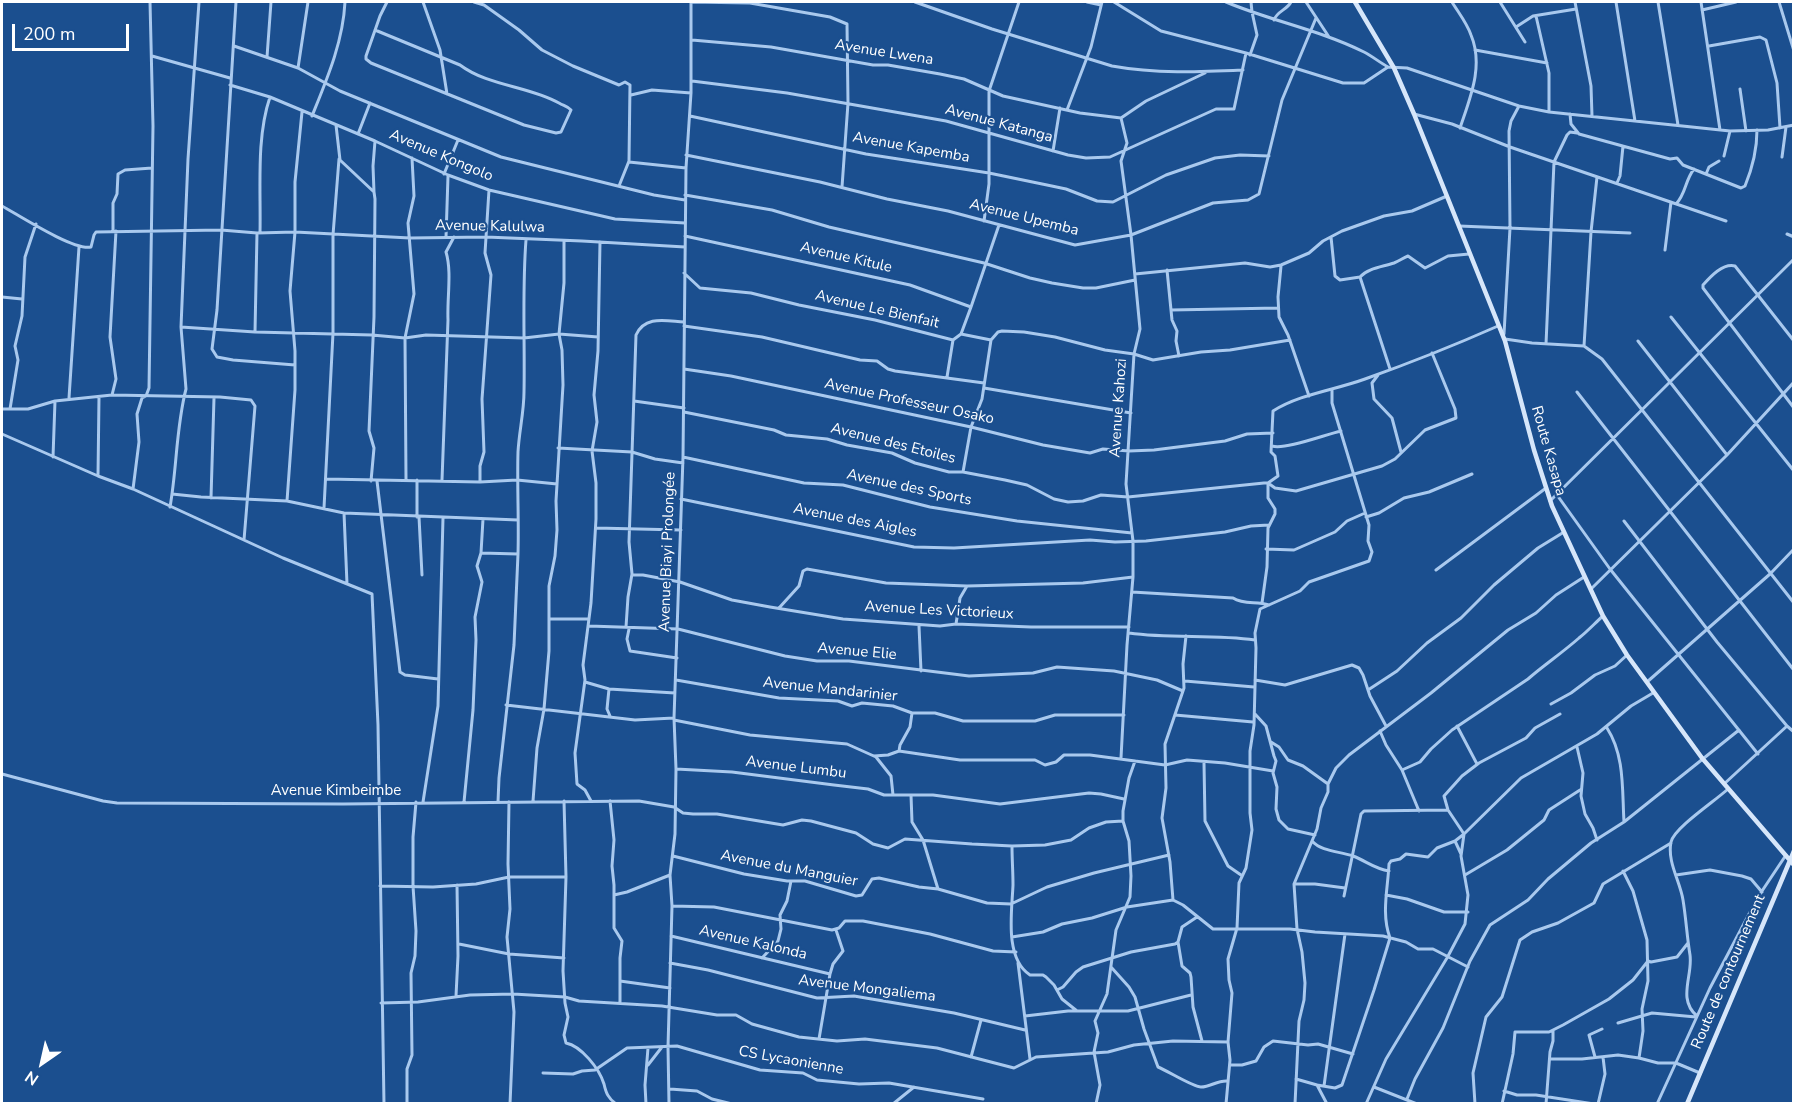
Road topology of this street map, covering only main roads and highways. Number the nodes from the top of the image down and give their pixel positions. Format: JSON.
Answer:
{"nodes":[{"id":1,"x":1356,"y":2,"type":"edge"},
{"id":2,"x":1794,"y":851,"type":"edge"},
{"id":3,"x":1790,"y":860,"type":"edge"},
{"id":4,"x":1687,"y":1104,"type":"edge"}],
"edges":[{"from":1,"to":3,"type":"main road","name":"Route Kasapa"},
{"from":2,"to":3,"type":"main road","name":"Route de contournement"},
{"from":3,"to":4,"type":"main road","name":"Route de contournement"}]}
